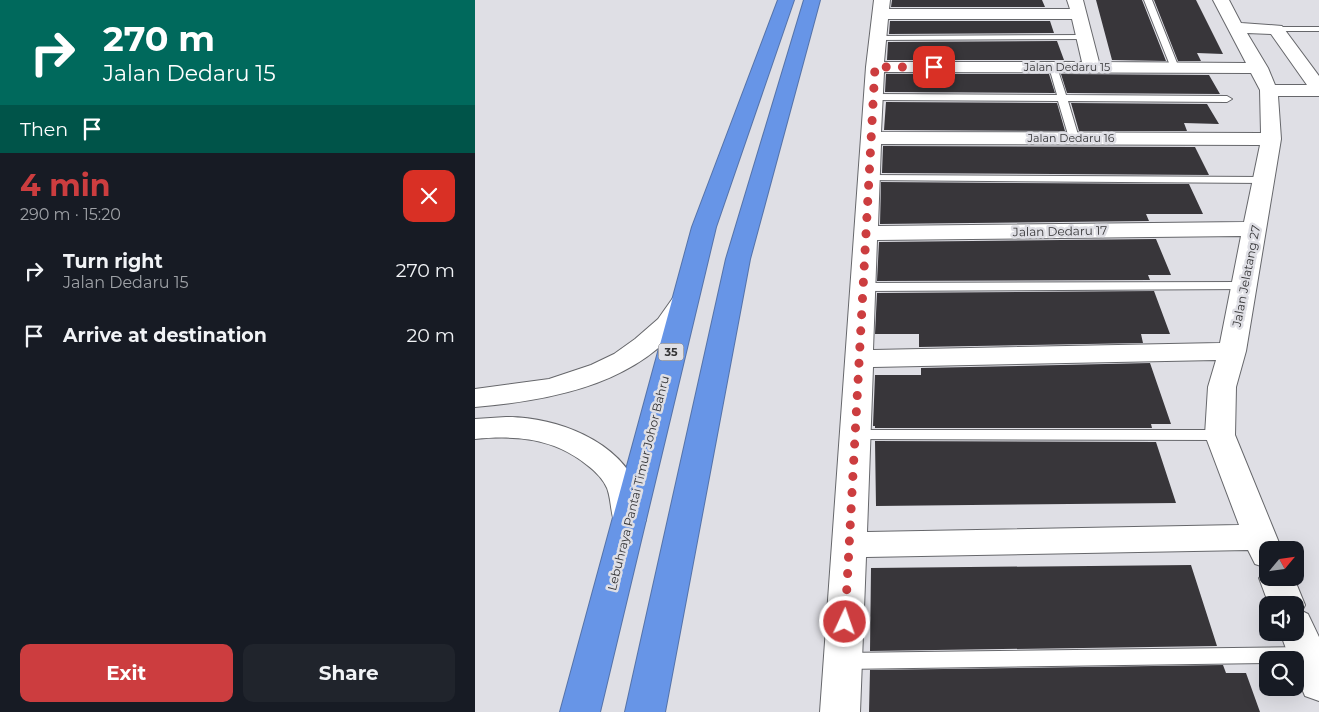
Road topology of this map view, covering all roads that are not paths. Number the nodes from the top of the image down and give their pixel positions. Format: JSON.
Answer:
{"nodes":[{"id":1,"x":786,"y":0,"type":"edge"},
{"id":2,"x":813,"y":0,"type":"edge"},
{"id":3,"x":1148,"y":0,"type":"edge"},
{"id":4,"x":1221,"y":0,"type":"edge"},
{"id":5,"x":881,"y":7,"type":"edge"},
{"id":6,"x":1077,"y":7,"type":"edge"},
{"id":7,"x":1237,"y":28,"type":"junction"},
{"id":8,"x":1276,"y":29,"type":"junction"},
{"id":9,"x":1319,"y":29,"type":"edge"},
{"id":10,"x":1085,"y":37,"type":"junction"},
{"id":11,"x":878,"y":38,"type":"junction"},
{"id":12,"x":875,"y":67,"type":"junction"},
{"id":13,"x":1053,"y":67,"type":"junction"},
{"id":14,"x":1092,"y":67,"type":"junction"},
{"id":15,"x":1175,"y":68,"type":"junction"},
{"id":16,"x":1259,"y":68,"type":"junction"},
{"id":17,"x":1269,"y":90,"type":"junction"},
{"id":18,"x":1319,"y":90,"type":"edge"},
{"id":19,"x":874,"y":97,"type":"junction"},
{"id":20,"x":1062,"y":98,"type":"junction"},
{"id":21,"x":1227,"y":99,"type":"dead end"},
{"id":22,"x":871,"y":138,"type":"junction"},
{"id":23,"x":1074,"y":138,"type":"junction"},
{"id":24,"x":1271,"y":139,"type":"junction"},
{"id":25,"x":869,"y":178,"type":"junction"},
{"id":26,"x":1263,"y":180,"type":"junction"},
{"id":27,"x":1255,"y":229,"type":"junction"},
{"id":28,"x":866,"y":233,"type":"junction"},
{"id":29,"x":1244,"y":286,"type":"junction"},
{"id":30,"x":863,"y":287,"type":"junction"},
{"id":31,"x":684,"y":300,"type":"junction"},
{"id":32,"x":1232,"y":351,"type":"junction"},
{"id":33,"x":859,"y":359,"type":"junction"},
{"id":34,"x":475,"y":398,"type":"edge"},
{"id":35,"x":475,"y":429,"type":"edge"},
{"id":36,"x":855,"y":435,"type":"junction"},
{"id":37,"x":1220,"y":435,"type":"junction"},
{"id":38,"x":629,"y":520,"type":"junction"},
{"id":39,"x":1262,"y":541,"type":"edge"},
{"id":40,"x":849,"y":545,"type":"junction"},
{"id":41,"x":1259,"y":546,"type":"edge"},
{"id":42,"x":1307,"y":654,"type":"edge"},
{"id":43,"x":843,"y":661,"type":"junction"},
{"id":44,"x":580,"y":712,"type":"edge"},
{"id":45,"x":645,"y":712,"type":"edge"},
{"id":46,"x":840,"y":712,"type":"edge"}],
"edges":[{"from":1,"to":31,"type":"highway","name":"Lebuhraya Pantai Timur Johor Bahru","number":"35"},
{"from":2,"to":45,"type":"highway"},
{"from":3,"to":15,"type":"lane"},
{"from":4,"to":7,"type":"street","name":"Jalan Jelatang 27"},
{"from":5,"to":6,"type":"street"},
{"from":5,"to":11,"type":"street"},
{"from":6,"to":10,"type":"street"},
{"from":7,"to":8,"type":"street"},
{"from":7,"to":16,"type":"street","name":"Jalan Jelatang 27"},
{"from":8,"to":9,"type":"lane"},
{"from":8,"to":18,"type":"street"},
{"from":10,"to":11,"type":"lane"},
{"from":10,"to":14,"type":"street"},
{"from":11,"to":12,"type":"street"},
{"from":12,"to":13,"type":"street","name":"Jalan Dedaru 15"},
{"from":12,"to":19,"type":"street"},
{"from":13,"to":14,"type":"street","name":"Jalan Dedaru 15"},
{"from":13,"to":20,"type":"lane"},
{"from":14,"to":15,"type":"street","name":"Jalan Dedaru 15"},
{"from":15,"to":16,"type":"street","name":"Jalan Dedaru 15"},
{"from":16,"to":17,"type":"street","name":"Jalan Jelatang 27"},
{"from":17,"to":18,"type":"street"},
{"from":17,"to":24,"type":"street","name":"Jalan Jelatang 27"},
{"from":19,"to":20,"type":"lane"},
{"from":19,"to":22,"type":"street"},
{"from":20,"to":21,"type":"lane"},
{"from":20,"to":23,"type":"lane"},
{"from":22,"to":23,"type":"street","name":"Jalan Dedaru 16"},
{"from":22,"to":25,"type":"street"},
{"from":23,"to":24,"type":"street","name":"Jalan Dedaru 16"},
{"from":24,"to":26,"type":"street","name":"Jalan Jelatang 27"},
{"from":25,"to":26,"type":"lane"},
{"from":25,"to":28,"type":"street"},
{"from":26,"to":27,"type":"street","name":"Jalan Jelatang 27"},
{"from":27,"to":28,"type":"street","name":"Jalan Dedaru 17"},
{"from":27,"to":29,"type":"street","name":"Jalan Jelatang 27"},
{"from":28,"to":30,"type":"street"},
{"from":29,"to":30,"type":"lane"},
{"from":29,"to":32,"type":"street","name":"Jalan Jelatang 27"},
{"from":30,"to":33,"type":"street"},
{"from":31,"to":34,"type":"street"},
{"from":31,"to":38,"type":"highway","name":"Lebuhraya Pantai Timur Johor Bahru","number":"35"},
{"from":32,"to":33,"type":"street"},
{"from":32,"to":37,"type":"street","name":"Jalan Jelatang 27"},
{"from":33,"to":36,"type":"street"},
{"from":35,"to":38,"type":"street"},
{"from":36,"to":37,"type":"lane"},
{"from":36,"to":40,"type":"street"},
{"from":37,"to":39,"type":"street","name":"Jalan Jelatang 27"},
{"from":38,"to":44,"type":"highway","name":"Lebuhraya Pantai Timur Johor Bahru","number":"35"},
{"from":40,"to":41,"type":"street"},
{"from":40,"to":43,"type":"street"},
{"from":42,"to":43,"type":"lane"},
{"from":43,"to":46,"type":"street"}]}
